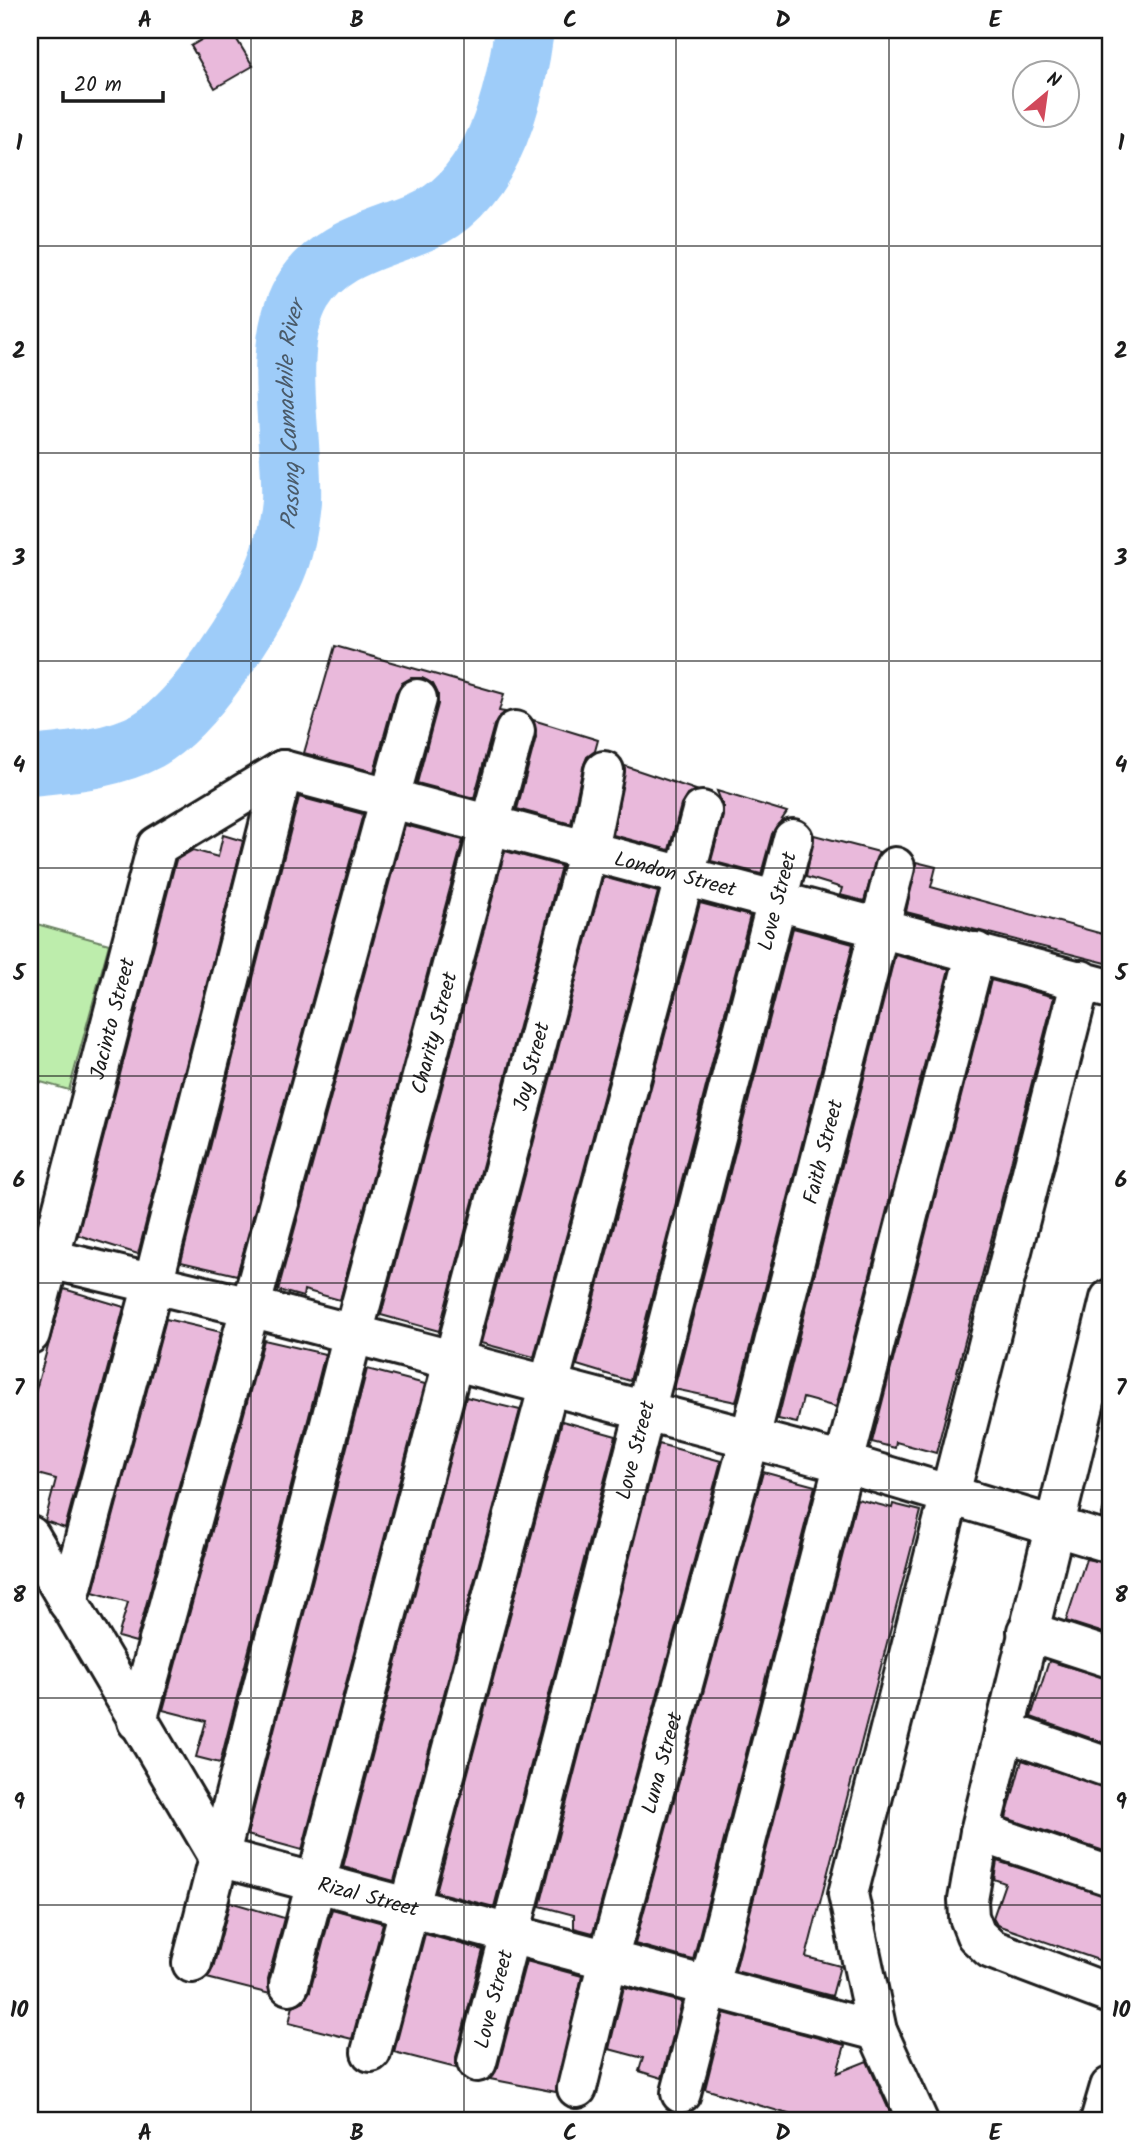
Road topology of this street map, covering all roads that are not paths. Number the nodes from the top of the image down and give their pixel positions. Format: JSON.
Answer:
{"nodes":[{"id":1,"x":417,"y":699,"type":"dead end"},
{"id":2,"x":515,"y":731,"type":"dead end"},
{"id":3,"x":283,"y":770,"type":"junction"},
{"id":4,"x":604,"y":771,"type":"dead end"},
{"id":5,"x":390,"y":798,"type":"junction"},
{"id":6,"x":702,"y":811,"type":"dead end"},
{"id":7,"x":490,"y":824,"type":"junction"},
{"id":8,"x":793,"y":839,"type":"dead end"},
{"id":9,"x":588,"y":849,"type":"junction"},
{"id":10,"x":895,"y":867,"type":"dead end"},
{"id":11,"x":685,"y":875,"type":"junction"},
{"id":12,"x":778,"y":900,"type":"junction"},
{"id":13,"x":880,"y":927,"type":"junction"},
{"id":14,"x":976,"y":952,"type":"junction"},
{"id":15,"x":1096,"y":984,"type":"edge"},
{"id":16,"x":50,"y":1259,"type":"junction"},
{"id":17,"x":153,"y":1283,"type":"junction"},
{"id":18,"x":1109,"y":1306,"type":"edge"},
{"id":19,"x":250,"y":1307,"type":"junction"},
{"id":20,"x":30,"y":1334,"type":"edge"},
{"id":21,"x":353,"y":1334,"type":"junction"},
{"id":22,"x":455,"y":1361,"type":"junction"},
{"id":23,"x":549,"y":1385,"type":"junction"},
{"id":24,"x":646,"y":1411,"type":"junction"},
{"id":25,"x":1096,"y":1419,"type":"edge"},
{"id":26,"x":750,"y":1438,"type":"junction"},
{"id":27,"x":844,"y":1463,"type":"junction"},
{"id":28,"x":950,"y":1493,"type":"junction"},
{"id":29,"x":1053,"y":1524,"type":"junction"},
{"id":30,"x":30,"y":1536,"type":"edge"},
{"id":31,"x":1110,"y":1543,"type":"edge"},
{"id":32,"x":68,"y":1602,"type":"junction"},
{"id":33,"x":1027,"y":1630,"type":"junction"},
{"id":34,"x":1110,"y":1658,"type":"edge"},
{"id":35,"x":137,"y":1721,"type":"junction"},
{"id":36,"x":1004,"y":1731,"type":"junction"},
{"id":37,"x":1110,"y":1768,"type":"edge"},
{"id":38,"x":980,"y":1832,"type":"junction"},
{"id":39,"x":219,"y":1857,"type":"junction"},
{"id":40,"x":1110,"y":1876,"type":"edge"},
{"id":41,"x":317,"y":1883,"type":"junction"},
{"id":42,"x":410,"y":1908,"type":"junction"},
{"id":43,"x":510,"y":1934,"type":"junction"},
{"id":44,"x":608,"y":1960,"type":"junction"},
{"id":45,"x":192,"y":1963,"type":"dead end"},
{"id":46,"x":289,"y":1985,"type":"dead end"},
{"id":47,"x":709,"y":1987,"type":"junction"},
{"id":48,"x":1110,"y":1994,"type":"edge"},
{"id":49,"x":877,"y":2031,"type":"junction"},
{"id":50,"x":371,"y":2053,"type":"dead end"},
{"id":51,"x":477,"y":2062,"type":"dead end"},
{"id":52,"x":1110,"y":2087,"type":"edge"},
{"id":53,"x":577,"y":2088,"type":"dead end"},
{"id":54,"x":681,"y":2093,"type":"dead end"},
{"id":55,"x":918,"y":2121,"type":"edge"},
{"id":56,"x":1100,"y":2121,"type":"edge"}],
"edges":[{"from":1,"to":5,"type":"street"},
{"from":2,"to":7,"type":"street","name":"Charity Street"},
{"from":3,"to":5,"type":"street","name":"London Street"},
{"from":3,"to":16,"type":"street","name":"Jacinto Street"},
{"from":3,"to":17,"type":"street"},
{"from":4,"to":9,"type":"street","name":"Joy Street"},
{"from":5,"to":7,"type":"street","name":"London Street"},
{"from":5,"to":19,"type":"street"},
{"from":6,"to":11,"type":"street"},
{"from":7,"to":9,"type":"street","name":"London Street"},
{"from":7,"to":21,"type":"street","name":"Charity Street"},
{"from":8,"to":12,"type":"street","name":"Love Street"},
{"from":9,"to":11,"type":"street","name":"London Street"},
{"from":9,"to":22,"type":"street","name":"Joy Street"},
{"from":10,"to":13,"type":"street","name":"Faith Street"},
{"from":11,"to":12,"type":"street","name":"London Street"},
{"from":11,"to":23,"type":"street"},
{"from":12,"to":13,"type":"street","name":"London Street"},
{"from":12,"to":24,"type":"street","name":"Love Street"},
{"from":13,"to":14,"type":"street","name":"London Street"},
{"from":13,"to":26,"type":"street","name":"Faith Street"},
{"from":14,"to":15,"type":"street","name":"London Street"},
{"from":14,"to":27,"type":"street"},
{"from":15,"to":28,"type":"street"},
{"from":16,"to":17,"type":"street"},
{"from":16,"to":20,"type":"street","name":"Jacinto Street"},
{"from":17,"to":19,"type":"street"},
{"from":17,"to":32,"type":"street"},
{"from":18,"to":25,"type":"street"},
{"from":19,"to":21,"type":"street"},
{"from":19,"to":35,"type":"street"},
{"from":21,"to":22,"type":"street"},
{"from":21,"to":39,"type":"street","name":"Charity Street"},
{"from":22,"to":23,"type":"street"},
{"from":22,"to":41,"type":"street","name":"Joy Street"},
{"from":23,"to":24,"type":"street"},
{"from":23,"to":42,"type":"street"},
{"from":24,"to":26,"type":"street"},
{"from":24,"to":43,"type":"street","name":"Love Street"},
{"from":25,"to":29,"type":"street"},
{"from":26,"to":27,"type":"street"},
{"from":26,"to":44,"type":"street","name":"Luna Street"},
{"from":27,"to":28,"type":"street"},
{"from":27,"to":47,"type":"street"},
{"from":28,"to":29,"type":"street"},
{"from":28,"to":49,"type":"street"},
{"from":29,"to":31,"type":"street"},
{"from":29,"to":33,"type":"street"},
{"from":30,"to":32,"type":"street"},
{"from":32,"to":35,"type":"street"},
{"from":33,"to":34,"type":"street"},
{"from":33,"to":36,"type":"street"},
{"from":35,"to":39,"type":"street"},
{"from":36,"to":37,"type":"street"},
{"from":36,"to":38,"type":"street"},
{"from":38,"to":40,"type":"street"},
{"from":38,"to":48,"type":"street"},
{"from":39,"to":41,"type":"street","name":"Rizal Street"},
{"from":39,"to":45,"type":"street","name":"Charity Street"},
{"from":41,"to":42,"type":"street","name":"Rizal Street"},
{"from":41,"to":46,"type":"street","name":"Joy Street"},
{"from":42,"to":43,"type":"street","name":"Rizal Street"},
{"from":42,"to":50,"type":"street"},
{"from":43,"to":44,"type":"street","name":"Rizal Street"},
{"from":43,"to":51,"type":"street","name":"Love Street"},
{"from":44,"to":47,"type":"street","name":"Rizal Street"},
{"from":44,"to":53,"type":"street","name":"Luna Street"},
{"from":47,"to":49,"type":"street","name":"Rizal Street"},
{"from":47,"to":54,"type":"street"},
{"from":49,"to":55,"type":"street"},
{"from":52,"to":56,"type":"street"}]}
